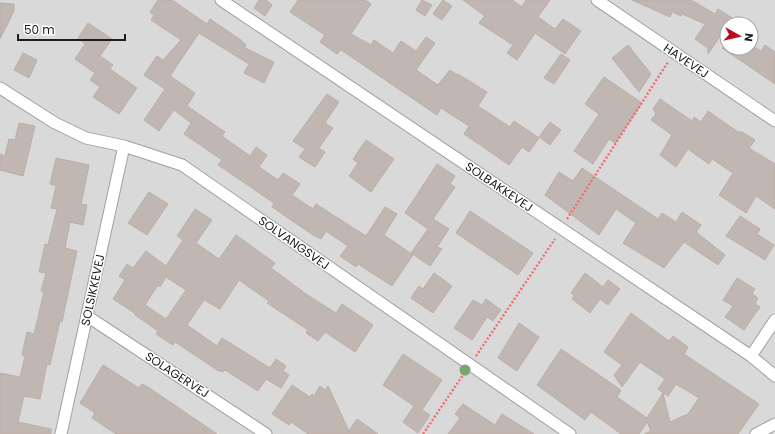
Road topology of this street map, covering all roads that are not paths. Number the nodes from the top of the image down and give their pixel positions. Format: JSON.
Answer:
{"nodes":[{"id":1,"x":222,"y":0,"type":"edge"},
{"id":2,"x":596,"y":0,"type":"edge"},
{"id":3,"x":0,"y":88,"type":"edge"},
{"id":4,"x":775,"y":121,"type":"edge"},
{"id":5,"x":124,"y":146,"type":"junction"},
{"id":6,"x":87,"y":316,"type":"junction"},
{"id":7,"x":775,"y":320,"type":"edge"},
{"id":8,"x":750,"y":356,"type":"junction"},
{"id":9,"x":775,"y":376,"type":"edge"},
{"id":10,"x":775,"y":424,"type":"edge"},
{"id":11,"x":61,"y":434,"type":"edge"},
{"id":12,"x":266,"y":434,"type":"edge"},
{"id":13,"x":570,"y":434,"type":"edge"},
{"id":14,"x":756,"y":434,"type":"edge"}],
"edges":[{"from":1,"to":8,"type":"street","name":"SOLBAKKEVEJ"},
{"from":2,"to":4,"type":"street","name":"HAVEVEJ"},
{"from":3,"to":5,"type":"street","name":"SOLVANGSVEJ"},
{"from":5,"to":6,"type":"street","name":"SOLSIKKEVEJ"},
{"from":5,"to":13,"type":"street","name":"SOLVANGSVEJ"},
{"from":6,"to":11,"type":"street","name":"SOLSIKKEVEJ"},
{"from":6,"to":12,"type":"street","name":"SOLAGERVEJ"},
{"from":7,"to":8,"type":"street"},
{"from":8,"to":9,"type":"street","name":"SOLBAKKEVEJ"},
{"from":10,"to":14,"type":"street"}]}
